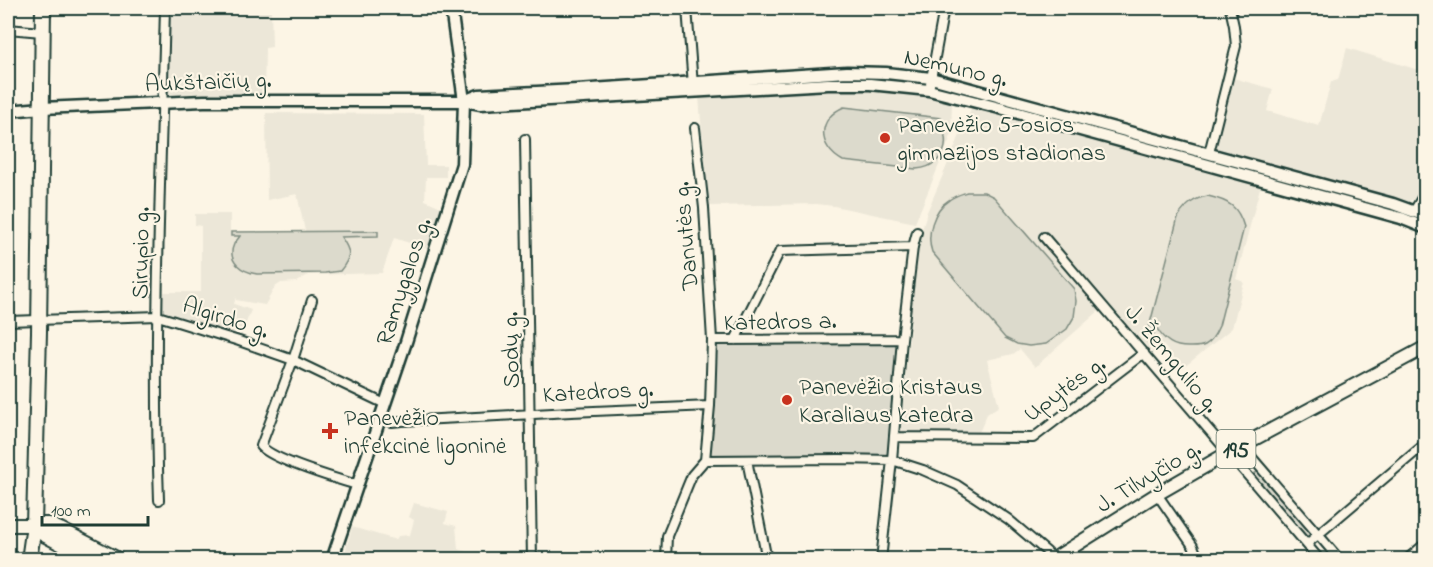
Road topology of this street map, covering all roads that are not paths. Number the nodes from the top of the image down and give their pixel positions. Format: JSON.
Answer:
{"nodes":[{"id":1,"x":43,"y":8,"type":"edge"},
{"id":2,"x":165,"y":8,"type":"edge"},
{"id":3,"x":451,"y":8,"type":"edge"},
{"id":4,"x":687,"y":8,"type":"edge"},
{"id":5,"x":944,"y":8,"type":"edge"},
{"id":6,"x":1230,"y":8,"type":"edge"},
{"id":7,"x":8,"y":29,"type":"edge"},
{"id":8,"x":42,"y":32,"type":"junction"},
{"id":9,"x":931,"y":78,"type":"junction"},
{"id":10,"x":694,"y":87,"type":"junction"},
{"id":11,"x":929,"y":90,"type":"junction"},
{"id":12,"x":409,"y":101,"type":"joint"},
{"id":13,"x":464,"y":101,"type":"junction"},
{"id":14,"x":162,"y":102,"type":"junction"},
{"id":15,"x":42,"y":108,"type":"junction"},
{"id":16,"x":8,"y":111,"type":"edge"},
{"id":17,"x":695,"y":128,"type":"dead end"},
{"id":18,"x":525,"y":139,"type":"dead end"},
{"id":19,"x":1209,"y":153,"type":"junction"},
{"id":20,"x":1425,"y":191,"type":"edge"},
{"id":21,"x":1414,"y":211,"type":"junction"},
{"id":22,"x":1425,"y":216,"type":"edge"},
{"id":23,"x":1425,"y":228,"type":"edge"},
{"id":24,"x":917,"y":232,"type":"dead end"},
{"id":25,"x":1044,"y":237,"type":"dead end"},
{"id":26,"x":913,"y":247,"type":"junction"},
{"id":27,"x":312,"y":300,"type":"dead end"},
{"id":28,"x":158,"y":316,"type":"junction"},
{"id":29,"x":39,"y":320,"type":"junction"},
{"id":30,"x":8,"y":321,"type":"edge"},
{"id":31,"x":902,"y":339,"type":"junction"},
{"id":32,"x":712,"y":340,"type":"junction"},
{"id":33,"x":735,"y":340,"type":"junction"},
{"id":34,"x":1425,"y":347,"type":"edge"},
{"id":35,"x":1144,"y":353,"type":"junction"},
{"id":36,"x":293,"y":360,"type":"junction"},
{"id":37,"x":385,"y":404,"type":"junction"},
{"id":38,"x":710,"y":406,"type":"junction"},
{"id":39,"x":531,"y":414,"type":"junction"},
{"id":40,"x":380,"y":418,"type":"junction"},
{"id":41,"x":894,"y":437,"type":"junction"},
{"id":42,"x":1425,"y":443,"type":"edge"},
{"id":43,"x":1242,"y":446,"type":"junction"},
{"id":44,"x":1228,"y":453,"type":"junction"},
{"id":45,"x":705,"y":460,"type":"junction"},
{"id":46,"x":747,"y":460,"type":"junction"},
{"id":47,"x":892,"y":460,"type":"junction"},
{"id":48,"x":357,"y":486,"type":"junction"},
{"id":49,"x":1157,"y":494,"type":"junction"},
{"id":50,"x":159,"y":500,"type":"dead end"},
{"id":51,"x":8,"y":525,"type":"edge"},
{"id":52,"x":34,"y":525,"type":"junction"},
{"id":53,"x":1319,"y":534,"type":"junction"},
{"id":54,"x":1425,"y":543,"type":"edge"},
{"id":55,"x":1307,"y":544,"type":"junction"},
{"id":56,"x":1052,"y":559,"type":"edge"},
{"id":57,"x":29,"y":560,"type":"edge"},
{"id":58,"x":93,"y":560,"type":"edge"},
{"id":59,"x":118,"y":560,"type":"edge"},
{"id":60,"x":332,"y":560,"type":"edge"},
{"id":61,"x":532,"y":560,"type":"edge"},
{"id":62,"x":666,"y":560,"type":"edge"},
{"id":63,"x":767,"y":560,"type":"edge"},
{"id":64,"x":880,"y":560,"type":"edge"},
{"id":65,"x":1199,"y":560,"type":"edge"},
{"id":66,"x":1320,"y":560,"type":"edge"},
{"id":67,"x":1340,"y":560,"type":"edge"},
{"id":68,"x":1406,"y":560,"type":"edge"}],
"edges":[{"from":1,"to":8,"type":"highway"},
{"from":2,"to":14,"type":"street","name":"Sirupio g."},
{"from":3,"to":13,"type":"main road","name":"Ramygalos g."},
{"from":4,"to":10,"type":"street"},
{"from":5,"to":9,"type":"street"},
{"from":6,"to":19,"type":"street"},
{"from":7,"to":8,"type":"street"},
{"from":8,"to":15,"type":"highway"},
{"from":9,"to":10,"type":"main road","name":"Nemuno g."},
{"from":9,"to":11,"type":"street"},
{"from":9,"to":19,"type":"main road","name":"Nemuno g."},
{"from":10,"to":11,"type":"main road","name":"Nemuno g."},
{"from":10,"to":13,"type":"main road","name":"Nemuno g."},
{"from":11,"to":23,"type":"main road","name":"Nemuno g."},
{"from":12,"to":13,"type":"main road","name":"Nemuno g."},
{"from":12,"to":14,"type":"main road","name":"Aukštaičių g."},
{"from":13,"to":37,"type":"main road","name":"Ramygalos g."},
{"from":14,"to":15,"type":"main road","name":"Aukštaičių g."},
{"from":14,"to":28,"type":"street","name":"Sirupio g."},
{"from":15,"to":16,"type":"main road","name":"Aukštaičių g."},
{"from":15,"to":29,"type":"highway"},
{"from":17,"to":32,"type":"street","name":"Danutės g."},
{"from":18,"to":39,"type":"street","name":"Sodų g."},
{"from":19,"to":21,"type":"main road","name":"Nemuno g."},
{"from":20,"to":21,"type":"street"},
{"from":21,"to":22,"type":"main road","name":"Nemuno g."},
{"from":24,"to":26,"type":"street"},
{"from":25,"to":35,"type":"street","name":"J. Žemgulio g."},
{"from":26,"to":31,"type":"street"},
{"from":26,"to":33,"type":"street"},
{"from":27,"to":36,"type":"street"},
{"from":28,"to":29,"type":"street","name":"Algirdo g."},
{"from":28,"to":36,"type":"street","name":"Algirdo g."},
{"from":28,"to":50,"type":"street","name":"Sirupio g."},
{"from":29,"to":30,"type":"street","name":"Algirdo g."},
{"from":29,"to":52,"type":"highway"},
{"from":31,"to":33,"type":"street","name":"Katedros a."},
{"from":31,"to":41,"type":"street"},
{"from":32,"to":33,"type":"street","name":"Katedros a."},
{"from":32,"to":38,"type":"street","name":"Katedros a."},
{"from":34,"to":43,"type":"main road","name":"J. Tilvyčio g.","number":"195"},
{"from":35,"to":41,"type":"street","name":"Upytės g."},
{"from":35,"to":44,"type":"street","name":"J. Žemgulio g."},
{"from":36,"to":37,"type":"street","name":"Algirdo g."},
{"from":36,"to":48,"type":"street"},
{"from":37,"to":40,"type":"main road","name":"Ramygalos g."},
{"from":38,"to":39,"type":"street","name":"Katedros g."},
{"from":38,"to":45,"type":"street","name":"Katedros a."},
{"from":39,"to":40,"type":"street","name":"Katedros g."},
{"from":39,"to":61,"type":"street","name":"Sodų g."},
{"from":40,"to":48,"type":"main road","name":"Ramygalos g."},
{"from":41,"to":47,"type":"street"},
{"from":42,"to":53,"type":"street"},
{"from":43,"to":44,"type":"main road","name":"J. Tilvyčio g.","number":"195"},
{"from":43,"to":53,"type":"street"},
{"from":44,"to":49,"type":"main road","name":"J. Tilvyčio g.","number":"195"},
{"from":44,"to":55,"type":"street","name":"J. Žemgulio g."},
{"from":45,"to":46,"type":"street"},
{"from":45,"to":62,"type":"street"},
{"from":46,"to":47,"type":"street"},
{"from":46,"to":63,"type":"street"},
{"from":47,"to":56,"type":"street"},
{"from":47,"to":64,"type":"street"},
{"from":48,"to":60,"type":"main road","name":"Ramygalos g."},
{"from":49,"to":56,"type":"main road","name":"J. Tilvyčio g.","number":"195"},
{"from":49,"to":65,"type":"street"},
{"from":51,"to":52,"type":"main road"},
{"from":52,"to":57,"type":"highway"},
{"from":52,"to":58,"type":"highway"},
{"from":52,"to":59,"type":"highway"},
{"from":53,"to":55,"type":"street"},
{"from":53,"to":67,"type":"street"},
{"from":54,"to":68,"type":"street"},
{"from":55,"to":66,"type":"street","name":"J. Žemgulio g."}]}
